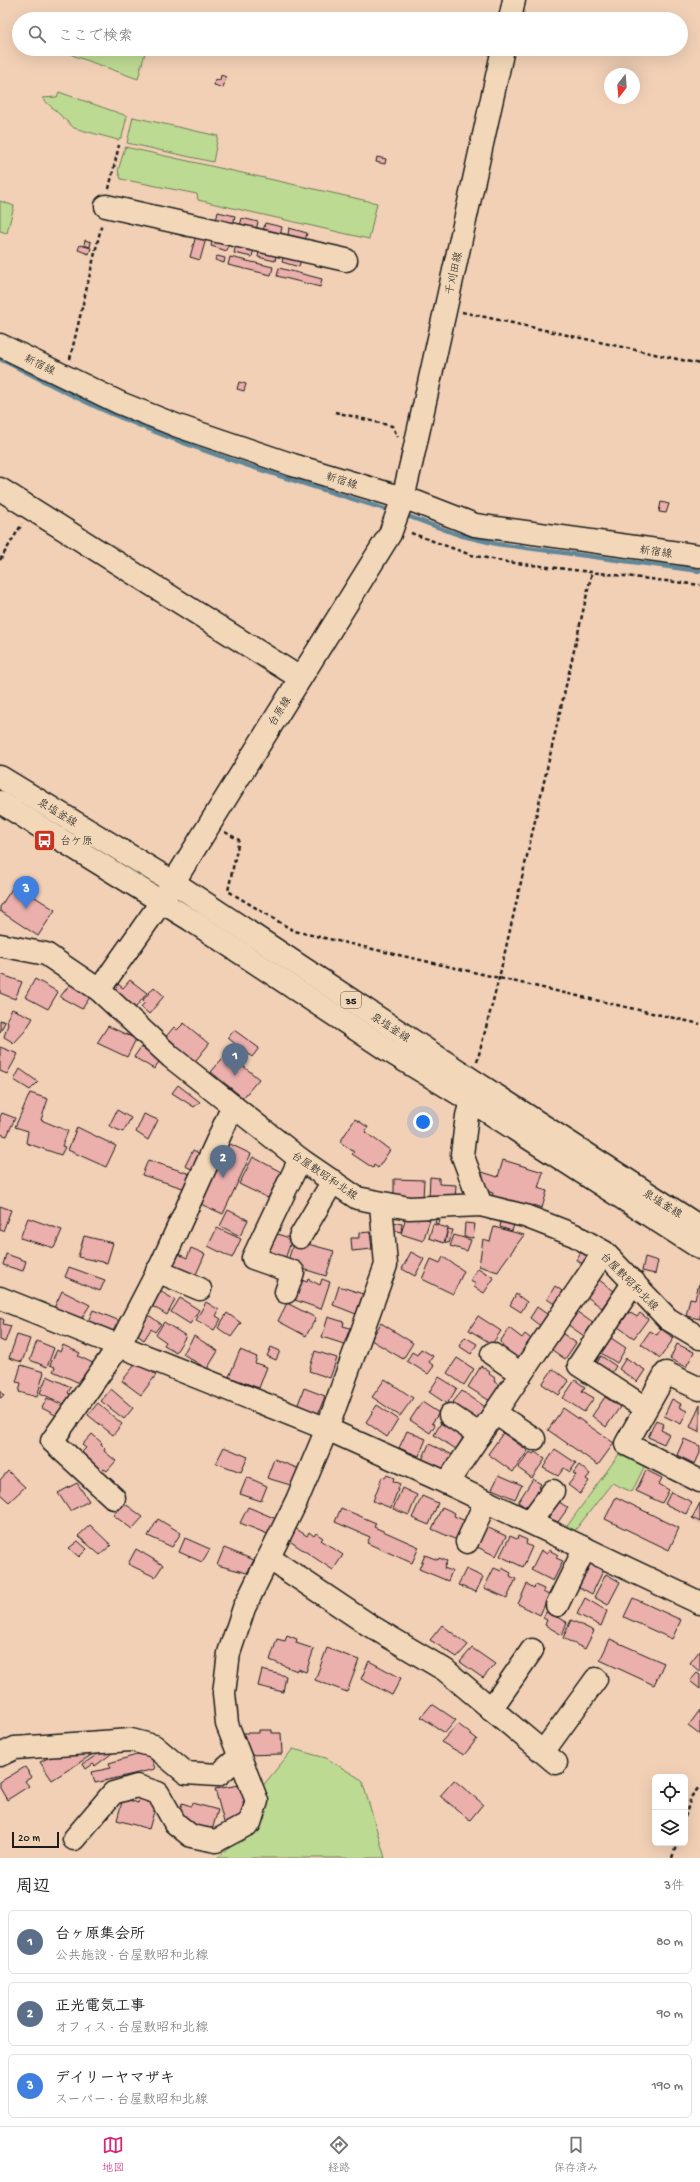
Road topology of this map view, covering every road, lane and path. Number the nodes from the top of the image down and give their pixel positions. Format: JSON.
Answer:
{"nodes":[{"id":1,"x":514,"y":0,"type":"edge"},
{"id":2,"x":511,"y":12,"type":"edge"},
{"id":3,"x":501,"y":56,"type":"edge"},
{"id":4,"x":119,"y":145,"type":"dead end"},
{"id":5,"x":106,"y":206,"type":"junction"},
{"id":6,"x":346,"y":260,"type":"dead end"},
{"id":7,"x":446,"y":309,"type":"junction"},
{"id":8,"x":0,"y":345,"type":"edge"},
{"id":9,"x":700,"y":364,"type":"edge"},
{"id":10,"x":66,"y":377,"type":"junction"},
{"id":11,"x":335,"y":412,"type":"dead end"},
{"id":12,"x":412,"y":460,"type":"junction"},
{"id":13,"x":0,"y":488,"type":"edge"},
{"id":14,"x":32,"y":509,"type":"junction"},
{"id":15,"x":397,"y":513,"type":"junction"},
{"id":16,"x":700,"y":556,"type":"edge"},
{"id":17,"x":0,"y":560,"type":"edge"},
{"id":18,"x":592,"y":572,"type":"junction"},
{"id":19,"x":700,"y":585,"type":"edge"},
{"id":20,"x":300,"y":678,"type":"junction"},
{"id":21,"x":0,"y":777,"type":"edge"},
{"id":22,"x":0,"y":802,"type":"edge"},
{"id":23,"x":209,"y":824,"type":"junction"},
{"id":24,"x":173,"y":882,"type":"junction"},
{"id":25,"x":162,"y":901,"type":"junction"},
{"id":26,"x":0,"y":944,"type":"edge"},
{"id":27,"x":499,"y":978,"type":"junction"},
{"id":28,"x":99,"y":990,"type":"junction"},
{"id":29,"x":700,"y":1024,"type":"edge"},
{"id":30,"x":472,"y":1091,"type":"junction"},
{"id":31,"x":233,"y":1106,"type":"junction"},
{"id":32,"x":300,"y":1159,"type":"junction"},
{"id":33,"x":333,"y":1181,"type":"junction"},
{"id":34,"x":381,"y":1204,"type":"junction"},
{"id":35,"x":481,"y":1205,"type":"junction"},
{"id":36,"x":700,"y":1226,"type":"edge"},
{"id":37,"x":300,"y":1237,"type":"dead end"},
{"id":38,"x":700,"y":1248,"type":"edge"},
{"id":39,"x":604,"y":1252,"type":"junction"},
{"id":40,"x":157,"y":1271,"type":"junction"},
{"id":41,"x":634,"y":1282,"type":"junction"},
{"id":42,"x":200,"y":1289,"type":"dead end"},
{"id":43,"x":286,"y":1292,"type":"dead end"},
{"id":44,"x":0,"y":1298,"type":"edge"},
{"id":45,"x":700,"y":1338,"type":"edge"},
{"id":46,"x":119,"y":1346,"type":"junction"},
{"id":47,"x":492,"y":1354,"type":"dead end"},
{"id":48,"x":521,"y":1374,"type":"junction"},
{"id":49,"x":700,"y":1389,"type":"edge"},
{"id":50,"x":645,"y":1408,"type":"junction"},
{"id":51,"x":495,"y":1413,"type":"junction"},
{"id":52,"x":450,"y":1415,"type":"dead end"},
{"id":53,"x":327,"y":1429,"type":"junction"},
{"id":54,"x":480,"y":1435,"type":"junction"},
{"id":55,"x":534,"y":1439,"type":"dead end"},
{"id":56,"x":700,"y":1481,"type":"edge"},
{"id":57,"x":447,"y":1483,"type":"junction"},
{"id":58,"x":553,"y":1491,"type":"dead end"},
{"id":59,"x":114,"y":1498,"type":"dead end"},
{"id":60,"x":486,"y":1501,"type":"junction"},
{"id":61,"x":530,"y":1522,"type":"junction"},
{"id":62,"x":466,"y":1542,"type":"dead end"},
{"id":63,"x":584,"y":1548,"type":"junction"},
{"id":64,"x":269,"y":1558,"type":"junction"},
{"id":65,"x":699,"y":1601,"type":"edge"},
{"id":66,"x":557,"y":1605,"type":"dead end"},
{"id":67,"x":532,"y":1650,"type":"dead end"},
{"id":68,"x":596,"y":1679,"type":"dead end"},
{"id":69,"x":491,"y":1709,"type":"junction"},
{"id":70,"x":0,"y":1756,"type":"edge"},
{"id":71,"x":239,"y":1757,"type":"junction"},
{"id":72,"x":700,"y":1786,"type":"edge"},
{"id":73,"x":687,"y":1810,"type":"edge"},
{"id":74,"x":74,"y":1839,"type":"dead end"},
{"id":75,"x":676,"y":1846,"type":"edge"},
{"id":76,"x":672,"y":1858,"type":"edge"}],
"edges":[{"from":1,"to":2,"type":"street"},
{"from":3,"to":7,"type":"street","name":"千刈田線"},
{"from":4,"to":5,"type":"path"},
{"from":5,"to":6,"type":"street"},
{"from":5,"to":10,"type":"path"},
{"from":7,"to":9,"type":"path"},
{"from":7,"to":12,"type":"street","name":"千刈田線"},
{"from":8,"to":10,"type":"street","name":"新宿線"},
{"from":10,"to":15,"type":"street","name":"新宿線"},
{"from":11,"to":12,"type":"path"},
{"from":12,"to":15,"type":"street","name":"千刈田線"},
{"from":13,"to":14,"type":"street"},
{"from":14,"to":17,"type":"path"},
{"from":14,"to":20,"type":"street"},
{"from":15,"to":16,"type":"street","name":"新宿線"},
{"from":15,"to":18,"type":"path"},
{"from":15,"to":20,"type":"street","name":"台原線"},
{"from":18,"to":19,"type":"path"},
{"from":18,"to":27,"type":"path"},
{"from":20,"to":23,"type":"street","name":"台原線"},
{"from":21,"to":24,"type":"street","name":"泉塩釜線","number":"35"},
{"from":22,"to":25,"type":"street","name":"泉塩釜線","number":"35"},
{"from":23,"to":24,"type":"street","name":"台原線"},
{"from":23,"to":27,"type":"path"},
{"from":24,"to":25,"type":"street","name":"台原線"},
{"from":24,"to":30,"type":"street","name":"泉塩釜線","number":"35"},
{"from":25,"to":28,"type":"street","name":"台原線"},
{"from":25,"to":30,"type":"street","name":"泉塩釜線","number":"35"},
{"from":26,"to":28,"type":"street","name":"台屋敷昭和北線"},
{"from":27,"to":29,"type":"path"},
{"from":27,"to":30,"type":"path"},
{"from":28,"to":31,"type":"street","name":"台屋敷昭和北線"},
{"from":30,"to":35,"type":"street"},
{"from":30,"to":36,"type":"street","name":"泉塩釜線","number":"35"},
{"from":30,"to":38,"type":"street","name":"泉塩釜線","number":"35"},
{"from":31,"to":32,"type":"street","name":"台屋敷昭和北線"},
{"from":31,"to":40,"type":"street"},
{"from":32,"to":33,"type":"street","name":"台屋敷昭和北線"},
{"from":32,"to":43,"type":"street"},
{"from":33,"to":34,"type":"street","name":"台屋敷昭和北線"},
{"from":33,"to":37,"type":"street"},
{"from":34,"to":35,"type":"street","name":"台屋敷昭和北線"},
{"from":34,"to":53,"type":"street"},
{"from":35,"to":39,"type":"street","name":"台屋敷昭和北線"},
{"from":39,"to":41,"type":"street","name":"台屋敷昭和北線"},
{"from":39,"to":48,"type":"street"},
{"from":40,"to":42,"type":"street"},
{"from":40,"to":46,"type":"street"},
{"from":41,"to":45,"type":"street","name":"台屋敷昭和北線"},
{"from":41,"to":50,"type":"street"},
{"from":44,"to":46,"type":"street"},
{"from":46,"to":53,"type":"street"},
{"from":46,"to":59,"type":"street"},
{"from":47,"to":48,"type":"street"},
{"from":48,"to":51,"type":"street"},
{"from":49,"to":50,"type":"street"},
{"from":50,"to":56,"type":"street"},
{"from":51,"to":54,"type":"street"},
{"from":51,"to":55,"type":"street"},
{"from":52,"to":54,"type":"street"},
{"from":53,"to":57,"type":"street"},
{"from":53,"to":64,"type":"street"},
{"from":54,"to":57,"type":"street"},
{"from":57,"to":60,"type":"street"},
{"from":58,"to":61,"type":"street"},
{"from":60,"to":61,"type":"street"},
{"from":60,"to":62,"type":"street"},
{"from":61,"to":63,"type":"street"},
{"from":63,"to":65,"type":"street"},
{"from":63,"to":66,"type":"street"},
{"from":64,"to":69,"type":"street"},
{"from":64,"to":71,"type":"street"},
{"from":67,"to":69,"type":"street"},
{"from":68,"to":69,"type":"street"},
{"from":70,"to":71,"type":"street"},
{"from":71,"to":74,"type":"street"},
{"from":72,"to":73,"type":"path"},
{"from":75,"to":76,"type":"path"}]}
